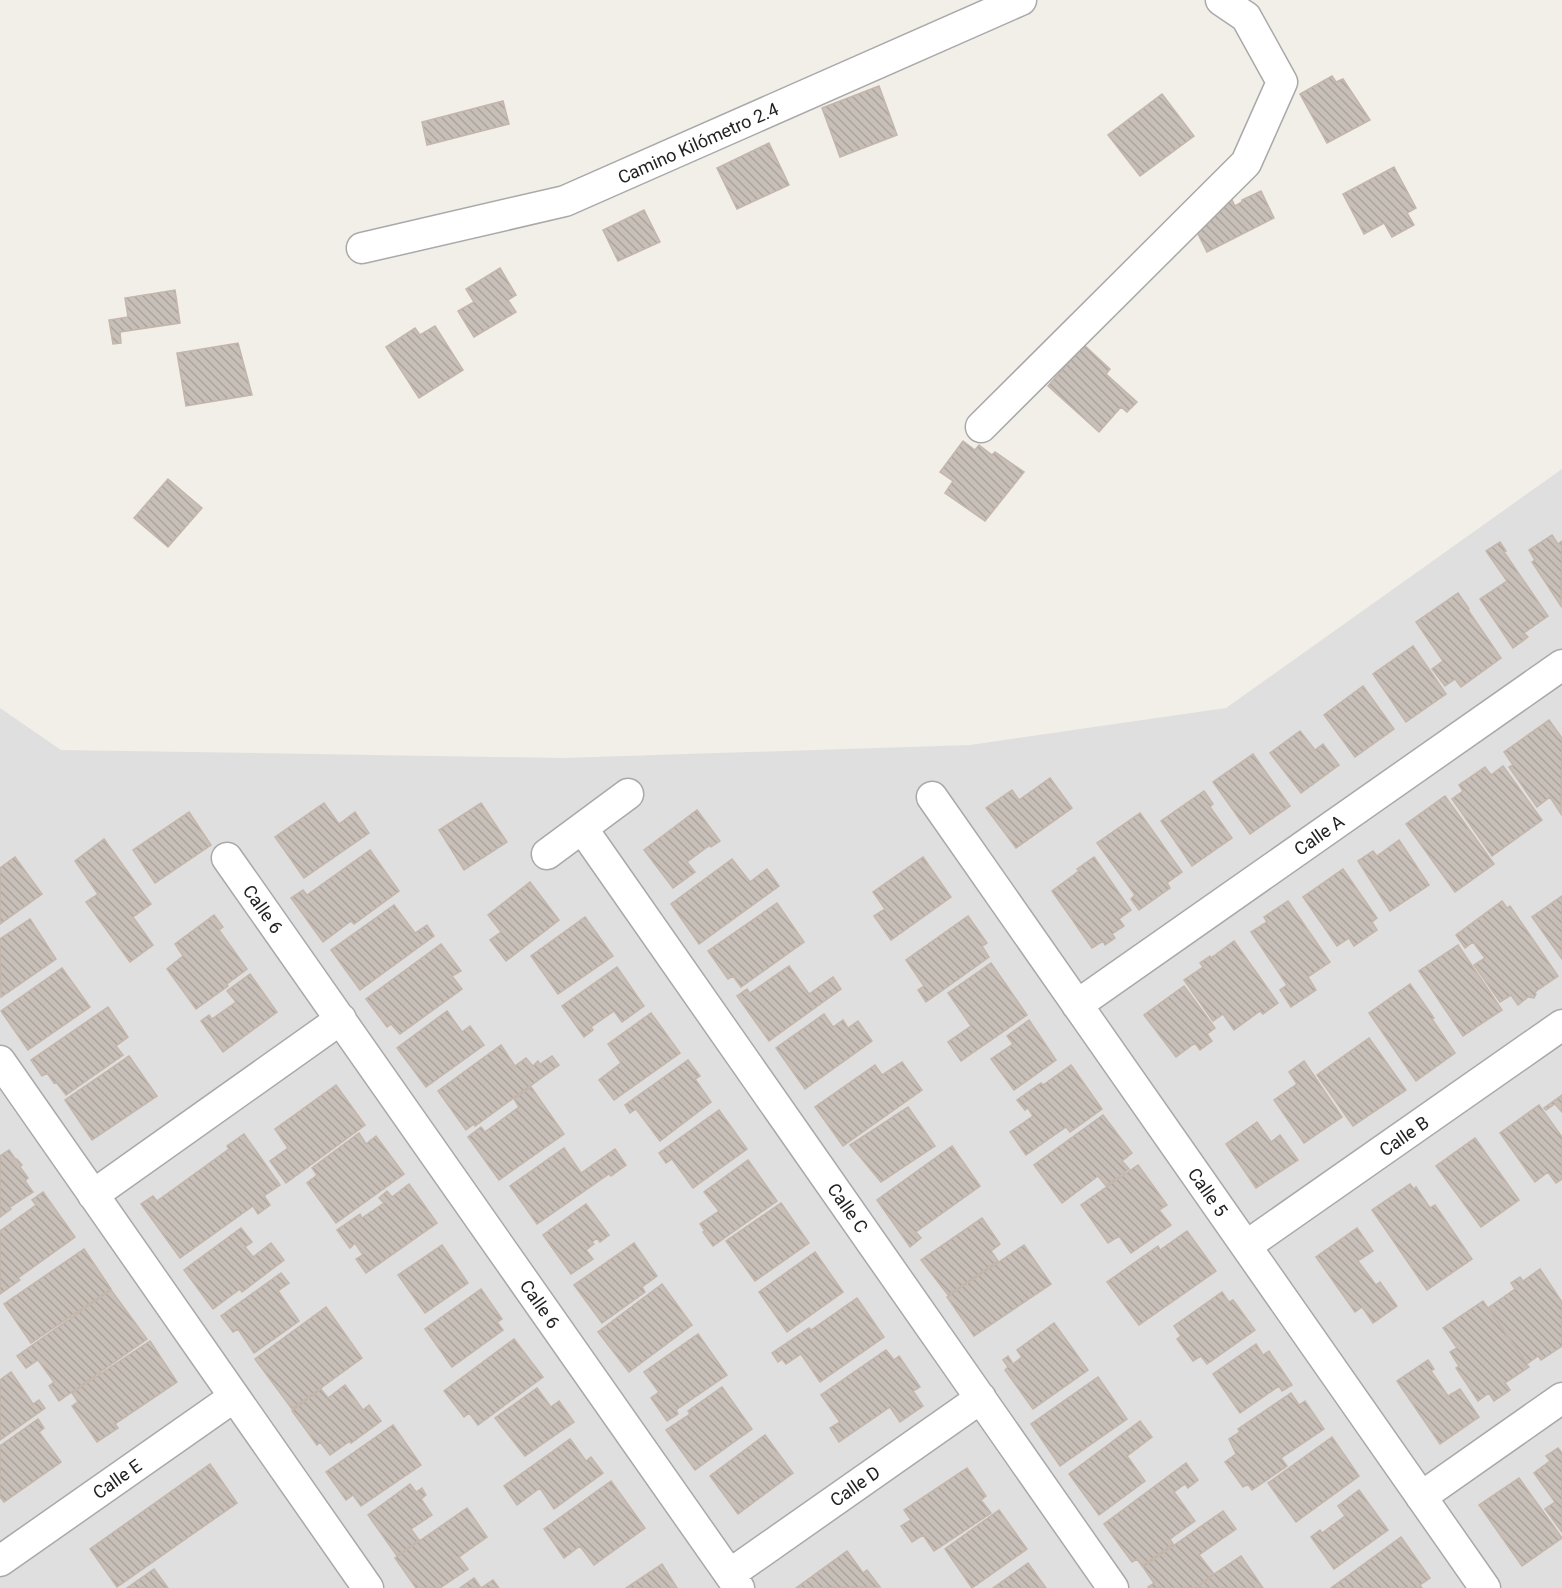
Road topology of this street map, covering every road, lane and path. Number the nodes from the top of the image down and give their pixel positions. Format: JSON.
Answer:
{"nodes":[{"id":1,"x":1021,"y":0,"type":"edge"},
{"id":2,"x":1221,"y":0,"type":"edge"},
{"id":3,"x":362,"y":248,"type":"dead end"},
{"id":4,"x":981,"y":427,"type":"dead end"},
{"id":5,"x":1562,"y":665,"type":"edge"},
{"id":6,"x":628,"y":794,"type":"dead end"},
{"id":7,"x":932,"y":796,"type":"dead end"},
{"id":8,"x":582,"y":828,"type":"junction"},
{"id":9,"x":547,"y":854,"type":"dead end"},
{"id":10,"x":227,"y":858,"type":"dead end"},
{"id":11,"x":1077,"y":1005,"type":"junction"},
{"id":12,"x":341,"y":1018,"type":"junction"},
{"id":13,"x":1562,"y":1025,"type":"edge"},
{"id":14,"x":0,"y":1061,"type":"edge"},
{"id":15,"x":93,"y":1195,"type":"junction"},
{"id":16,"x":1246,"y":1246,"type":"junction"},
{"id":17,"x":234,"y":1396,"type":"junction"},
{"id":18,"x":981,"y":1398,"type":"junction"},
{"id":19,"x":1562,"y":1398,"type":"edge"},
{"id":20,"x":1421,"y":1497,"type":"junction"},
{"id":21,"x":0,"y":1561,"type":"edge"},
{"id":22,"x":735,"y":1581,"type":"edge"},
{"id":23,"x":368,"y":1588,"type":"edge"},
{"id":24,"x":1113,"y":1588,"type":"edge"},
{"id":25,"x":1485,"y":1588,"type":"edge"}],
"edges":[{"from":1,"to":3,"type":"street","name":"Camino Kilómetro 2.4"},
{"from":2,"to":4,"type":"street"},
{"from":5,"to":11,"type":"street","name":"Calle A"},
{"from":6,"to":8,"type":"street"},
{"from":7,"to":11,"type":"street","name":"Calle 5"},
{"from":8,"to":9,"type":"street"},
{"from":8,"to":18,"type":"street","name":"Calle C"},
{"from":10,"to":12,"type":"street","name":"Calle 6"},
{"from":11,"to":16,"type":"street","name":"Calle 5"},
{"from":12,"to":15,"type":"street"},
{"from":12,"to":22,"type":"street","name":"Calle 6"},
{"from":13,"to":16,"type":"street","name":"Calle B"},
{"from":14,"to":15,"type":"street"},
{"from":15,"to":17,"type":"street"},
{"from":16,"to":20,"type":"street","name":"Calle 5"},
{"from":17,"to":21,"type":"street","name":"Calle E"},
{"from":17,"to":23,"type":"street"},
{"from":18,"to":22,"type":"street","name":"Calle D"},
{"from":18,"to":24,"type":"street","name":"Calle C"},
{"from":19,"to":20,"type":"street"},
{"from":20,"to":25,"type":"street","name":"Calle 5"}]}
